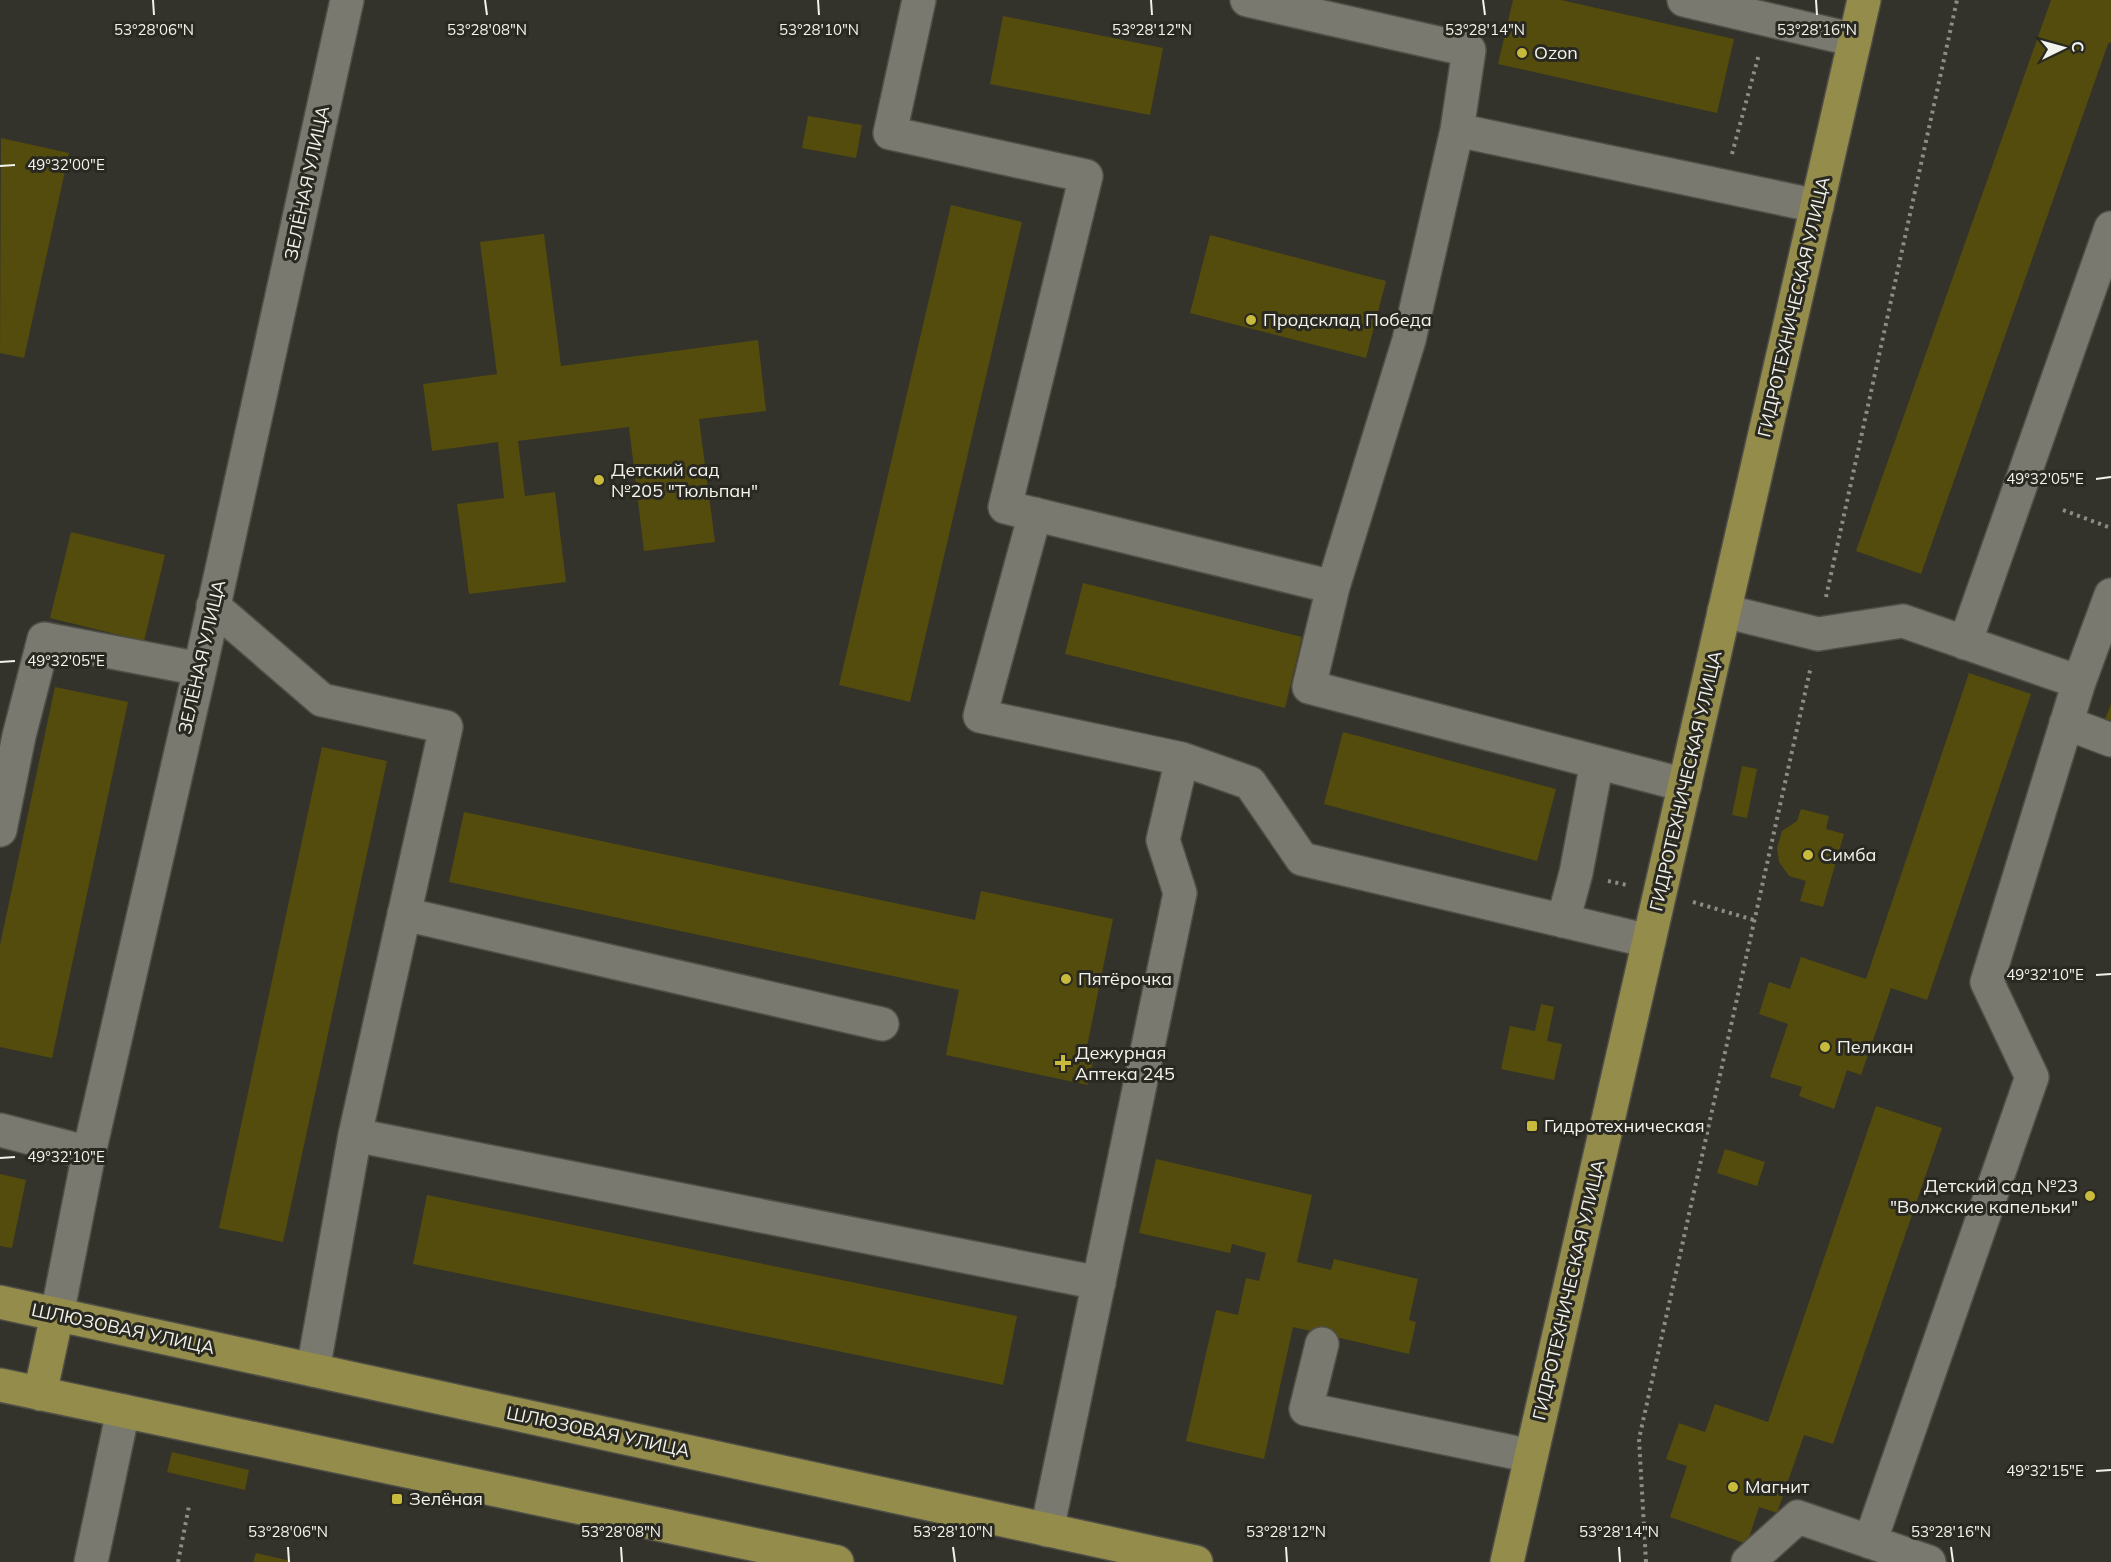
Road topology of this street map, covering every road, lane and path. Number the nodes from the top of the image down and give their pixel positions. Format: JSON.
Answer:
{"nodes":[{"id":1,"x":347,"y":0,"type":"edge"},
{"id":2,"x":919,"y":0,"type":"edge"},
{"id":3,"x":1247,"y":0,"type":"edge"},
{"id":4,"x":1684,"y":0,"type":"edge"},
{"id":5,"x":1864,"y":0,"type":"edge"},
{"id":6,"x":1957,"y":0,"type":"edge"},
{"id":7,"x":1768,"y":20,"type":"junction"},
{"id":8,"x":1855,"y":40,"type":"junction"},
{"id":9,"x":1457,"y":130,"type":"junction"},
{"id":10,"x":1723,"y":186,"type":"junction"},
{"id":11,"x":1817,"y":206,"type":"junction"},
{"id":12,"x":2111,"y":228,"type":"edge"},
{"id":13,"x":2063,"y":510,"type":"dead end"},
{"id":14,"x":1035,"y":514,"type":"junction"},
{"id":15,"x":2111,"y":528,"type":"edge"},
{"id":16,"x":1333,"y":587,"type":"junction"},
{"id":17,"x":2111,"y":595,"type":"edge"},
{"id":18,"x":213,"y":606,"type":"junction"},
{"id":19,"x":1724,"y":611,"type":"junction"},
{"id":20,"x":1818,"y":634,"type":"junction"},
{"id":21,"x":1965,"y":643,"type":"junction"},
{"id":22,"x":200,"y":669,"type":"junction"},
{"id":23,"x":2079,"y":682,"type":"junction"},
{"id":24,"x":2066,"y":723,"type":"junction"},
{"id":25,"x":10,"y":734,"type":"edge"},
{"id":26,"x":2111,"y":740,"type":"edge"},
{"id":27,"x":1182,"y":759,"type":"junction"},
{"id":28,"x":1597,"y":762,"type":"junction"},
{"id":29,"x":1685,"y":785,"type":"junction"},
{"id":30,"x":0,"y":830,"type":"edge"},
{"id":31,"x":404,"y":914,"type":"junction"},
{"id":32,"x":1563,"y":921,"type":"junction"},
{"id":33,"x":1649,"y":941,"type":"junction"},
{"id":34,"x":882,"y":1024,"type":"dead end"},
{"id":35,"x":0,"y":1130,"type":"edge"},
{"id":36,"x":356,"y":1135,"type":"junction"},
{"id":37,"x":89,"y":1153,"type":"junction"},
{"id":38,"x":1100,"y":1282,"type":"junction"},
{"id":39,"x":0,"y":1302,"type":"edge"},
{"id":40,"x":57,"y":1315,"type":"junction"},
{"id":41,"x":1322,"y":1344,"type":"dead end"},
{"id":42,"x":313,"y":1370,"type":"junction"},
{"id":43,"x":0,"y":1385,"type":"edge"},
{"id":44,"x":40,"y":1394,"type":"junction"},
{"id":45,"x":123,"y":1411,"type":"junction"},
{"id":46,"x":1531,"y":1456,"type":"junction"},
{"id":47,"x":189,"y":1506,"type":"dead end"},
{"id":48,"x":1047,"y":1530,"type":"junction"},
{"id":49,"x":1870,"y":1542,"type":"junction"},
{"id":50,"x":91,"y":1562,"type":"edge"},
{"id":51,"x":178,"y":1562,"type":"edge"},
{"id":52,"x":837,"y":1562,"type":"edge"},
{"id":53,"x":1196,"y":1562,"type":"edge"},
{"id":54,"x":1507,"y":1562,"type":"edge"},
{"id":55,"x":1646,"y":1562,"type":"edge"},
{"id":56,"x":1748,"y":1562,"type":"edge"},
{"id":57,"x":1929,"y":1562,"type":"edge"}],
"edges":[{"from":1,"to":18,"type":"street","name":"ЗЕЛЁНАЯ УЛИЦА"},
{"from":2,"to":14,"type":"street"},
{"from":3,"to":9,"type":"street"},
{"from":4,"to":7,"type":"street"},
{"from":5,"to":8,"type":"main road","name":"ГИДРОТЕХНИЧЕСКАЯ УЛИЦА"},
{"from":6,"to":20,"type":"path"},
{"from":7,"to":8,"type":"street"},
{"from":7,"to":10,"type":"path"},
{"from":8,"to":11,"type":"main road","name":"ГИДРОТЕХНИЧЕСКАЯ УЛИЦА"},
{"from":9,"to":10,"type":"street"},
{"from":9,"to":16,"type":"street"},
{"from":10,"to":11,"type":"street"},
{"from":11,"to":19,"type":"main road","name":"ГИДРОТЕХНИЧЕСКАЯ УЛИЦА"},
{"from":12,"to":21,"type":"street"},
{"from":13,"to":15,"type":"path"},
{"from":14,"to":16,"type":"street"},
{"from":14,"to":27,"type":"street"},
{"from":16,"to":28,"type":"street"},
{"from":17,"to":23,"type":"street"},
{"from":18,"to":22,"type":"street","name":"ЗЕЛЁНАЯ УЛИЦА"},
{"from":18,"to":31,"type":"street"},
{"from":19,"to":20,"type":"street"},
{"from":19,"to":29,"type":"main road","name":"ГИДРОТЕХНИЧЕСКАЯ УЛИЦА"},
{"from":20,"to":21,"type":"street"},
{"from":20,"to":55,"type":"path"},
{"from":21,"to":23,"type":"street"},
{"from":22,"to":25,"type":"street"},
{"from":22,"to":37,"type":"street","name":"ЗЕЛЁНАЯ УЛИЦА"},
{"from":23,"to":24,"type":"street"},
{"from":24,"to":26,"type":"street"},
{"from":24,"to":49,"type":"street"},
{"from":25,"to":30,"type":"street"},
{"from":27,"to":32,"type":"street"},
{"from":27,"to":38,"type":"street"},
{"from":28,"to":29,"type":"street"},
{"from":28,"to":32,"type":"street"},
{"from":29,"to":33,"type":"main road","name":"ГИДРОТЕХНИЧЕСКАЯ УЛИЦА"},
{"from":31,"to":34,"type":"street"},
{"from":31,"to":36,"type":"street"},
{"from":32,"to":33,"type":"street"},
{"from":33,"to":46,"type":"main road","name":"ГИДРОТЕХНИЧЕСКАЯ УЛИЦА"},
{"from":35,"to":37,"type":"street"},
{"from":36,"to":38,"type":"street"},
{"from":36,"to":42,"type":"street"},
{"from":37,"to":40,"type":"street","name":"ЗЕЛЁНАЯ УЛИЦА"},
{"from":38,"to":48,"type":"street"},
{"from":39,"to":40,"type":"main road","name":"ШЛЮЗОВАЯ УЛИЦА"},
{"from":40,"to":42,"type":"main road","name":"ШЛЮЗОВАЯ УЛИЦА"},
{"from":40,"to":44,"type":"main road"},
{"from":41,"to":46,"type":"street"},
{"from":42,"to":48,"type":"main road","name":"ШЛЮЗОВАЯ УЛИЦА"},
{"from":43,"to":44,"type":"main road"},
{"from":44,"to":45,"type":"main road"},
{"from":45,"to":50,"type":"street"},
{"from":45,"to":52,"type":"main road"},
{"from":46,"to":54,"type":"main road","name":"ГИДРОТЕХНИЧЕСКАЯ УЛИЦА"},
{"from":47,"to":51,"type":"path"},
{"from":48,"to":53,"type":"main road","name":"ШЛЮЗОВАЯ УЛИЦА"},
{"from":49,"to":56,"type":"street"},
{"from":49,"to":57,"type":"street"}]}
